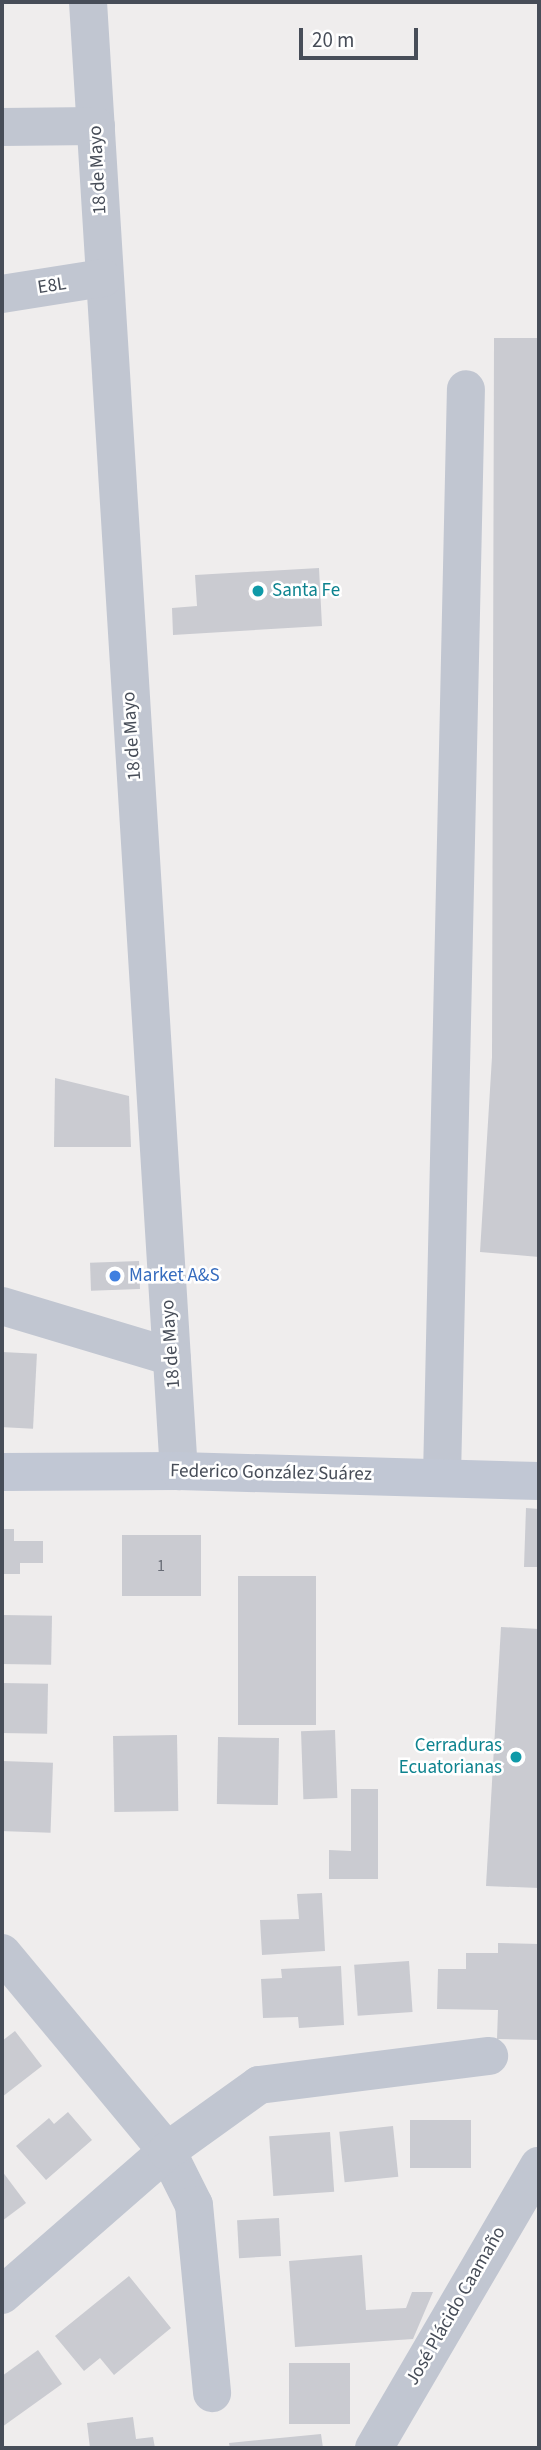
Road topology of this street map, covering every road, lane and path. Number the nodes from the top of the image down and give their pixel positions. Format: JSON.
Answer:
{"nodes":[{"id":1,"x":88,"y":2,"type":"edge"},
{"id":2,"x":96,"y":126,"type":"junction"},
{"id":3,"x":2,"y":127,"type":"edge"},
{"id":4,"x":103,"y":278,"type":"junction"},
{"id":5,"x":2,"y":294,"type":"edge"},
{"id":6,"x":466,"y":389,"type":"dead end"},
{"id":7,"x":2,"y":1306,"type":"edge"},
{"id":8,"x":172,"y":1357,"type":"junction"},
{"id":9,"x":179,"y":1471,"type":"junction"},
{"id":10,"x":2,"y":1472,"type":"edge"},
{"id":11,"x":442,"y":1477,"type":"junction"},
{"id":12,"x":539,"y":1480,"type":"edge"},
{"id":13,"x":3,"y":1956,"type":"edge"},
{"id":14,"x":489,"y":2056,"type":"dead end"},
{"id":15,"x":167,"y":2151,"type":"junction"},
{"id":16,"x":539,"y":2166,"type":"edge"},
{"id":17,"x":2,"y":2295,"type":"edge"},
{"id":18,"x":212,"y":2393,"type":"dead end"},
{"id":19,"x":374,"y":2448,"type":"edge"}],
"edges":[{"from":1,"to":2,"type":"street","name":"18 de Mayo"},
{"from":2,"to":3,"type":"street"},
{"from":2,"to":4,"type":"street","name":"18 de Mayo"},
{"from":4,"to":5,"type":"street","name":"E8L"},
{"from":4,"to":8,"type":"street","name":"18 de Mayo"},
{"from":6,"to":11,"type":"street"},
{"from":7,"to":8,"type":"street"},
{"from":8,"to":9,"type":"street","name":"18 de Mayo"},
{"from":9,"to":10,"type":"street","name":"Federico González Suárez"},
{"from":9,"to":11,"type":"street","name":"Federico González Suárez"},
{"from":11,"to":12,"type":"street","name":"Federico González Suárez"},
{"from":13,"to":15,"type":"street"},
{"from":14,"to":15,"type":"street"},
{"from":15,"to":17,"type":"street"},
{"from":15,"to":18,"type":"street"},
{"from":16,"to":19,"type":"street","name":"José Plácido Caamaño"}]}
